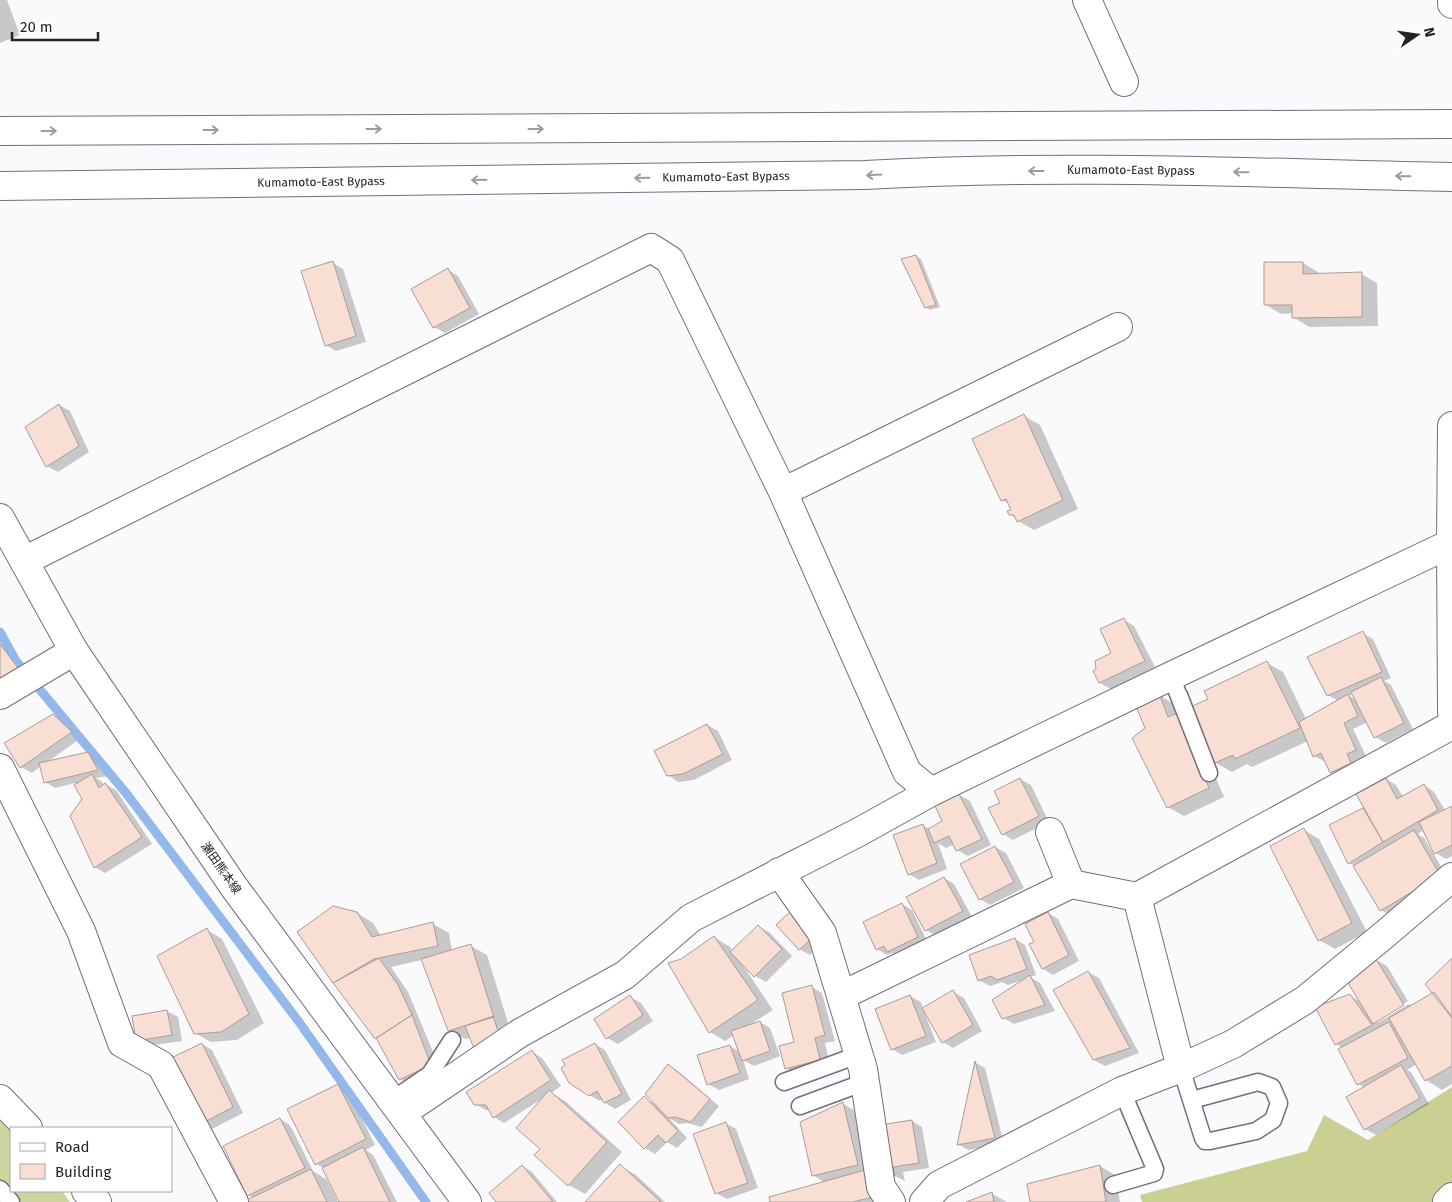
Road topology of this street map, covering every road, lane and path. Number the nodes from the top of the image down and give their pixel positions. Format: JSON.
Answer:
{"nodes":[{"id":1,"x":1087,"y":0,"type":"edge"},
{"id":2,"x":1452,"y":0,"type":"edge"},
{"id":3,"x":1452,"y":4,"type":"edge"},
{"id":4,"x":1124,"y":82,"type":"dead end"},
{"id":5,"x":1452,"y":124,"type":"edge"},
{"id":6,"x":0,"y":131,"type":"edge"},
{"id":7,"x":1452,"y":177,"type":"edge"},
{"id":8,"x":0,"y":186,"type":"edge"},
{"id":9,"x":1118,"y":327,"type":"dead end"},
{"id":10,"x":1452,"y":426,"type":"edge"},
{"id":11,"x":783,"y":492,"type":"junction"},
{"id":12,"x":0,"y":518,"type":"edge"},
{"id":13,"x":1451,"y":543,"type":"edge"},
{"id":14,"x":24,"y":561,"type":"junction"},
{"id":15,"x":74,"y":651,"type":"junction"},
{"id":16,"x":0,"y":695,"type":"edge"},
{"id":17,"x":1452,"y":712,"type":"edge"},
{"id":18,"x":1452,"y":725,"type":"edge"},
{"id":19,"x":0,"y":768,"type":"edge"},
{"id":20,"x":931,"y":792,"type":"junction"},
{"id":21,"x":1050,"y":832,"type":"dead end"},
{"id":22,"x":779,"y":872,"type":"junction"},
{"id":23,"x":1452,"y":877,"type":"edge"},
{"id":24,"x":1071,"y":884,"type":"junction"},
{"id":25,"x":1137,"y":897,"type":"junction"},
{"id":26,"x":841,"y":996,"type":"junction"},
{"id":27,"x":452,"y":1040,"type":"dead end"},
{"id":28,"x":858,"y":1055,"type":"junction"},
{"id":29,"x":1181,"y":1068,"type":"junction"},
{"id":30,"x":784,"y":1082,"type":"dead end"},
{"id":31,"x":865,"y":1082,"type":"junction"},
{"id":32,"x":1122,"y":1091,"type":"junction"},
{"id":33,"x":0,"y":1099,"type":"edge"},
{"id":34,"x":1192,"y":1100,"type":"junction"},
{"id":35,"x":800,"y":1106,"type":"dead end"},
{"id":36,"x":397,"y":1107,"type":"junction"},
{"id":37,"x":27,"y":1127,"type":"edge"},
{"id":38,"x":1113,"y":1185,"type":"dead end"},
{"id":39,"x":0,"y":1189,"type":"edge"},
{"id":40,"x":87,"y":1192,"type":"edge"},
{"id":41,"x":1452,"y":1196,"type":"edge"},
{"id":42,"x":11,"y":1202,"type":"edge"},
{"id":43,"x":97,"y":1202,"type":"edge"},
{"id":44,"x":234,"y":1202,"type":"edge"},
{"id":45,"x":467,"y":1202,"type":"edge"},
{"id":46,"x":891,"y":1202,"type":"edge"},
{"id":47,"x":924,"y":1202,"type":"edge"},
{"id":48,"x":1447,"y":1202,"type":"edge"}],
"edges":[{"from":1,"to":4,"type":"main road"},
{"from":2,"to":3,"type":"main road"},
{"from":6,"to":5,"type":"main road","one_way":true},
{"from":7,"to":8,"type":"main road","name":"Kumamoto-East Bypass","one_way":true},
{"from":9,"to":11,"type":"main road"},
{"from":10,"to":13,"type":"main road"},
{"from":11,"to":14,"type":"main road"},
{"from":11,"to":20,"type":"main road"},
{"from":12,"to":14,"type":"main road","name":"瀬田熊本線"},
{"from":13,"to":17,"type":"main road"},
{"from":13,"to":20,"type":"main road"},
{"from":14,"to":15,"type":"main road","name":"瀬田熊本線"},
{"from":15,"to":16,"type":"main road"},
{"from":15,"to":36,"type":"main road","name":"瀬田熊本線"},
{"from":18,"to":25,"type":"main road"},
{"from":19,"to":44,"type":"main road"},
{"from":20,"to":22,"type":"main road"},
{"from":21,"to":24,"type":"main road"},
{"from":22,"to":26,"type":"main road"},
{"from":22,"to":36,"type":"main road"},
{"from":23,"to":29,"type":"main road"},
{"from":24,"to":25,"type":"main road"},
{"from":24,"to":26,"type":"main road"},
{"from":25,"to":29,"type":"main road"},
{"from":26,"to":28,"type":"main road"},
{"from":27,"to":36,"type":"lane"},
{"from":28,"to":30,"type":"lane"},
{"from":28,"to":31,"type":"main road"},
{"from":29,"to":32,"type":"main road"},
{"from":29,"to":34,"type":"lane"},
{"from":31,"to":35,"type":"lane"},
{"from":31,"to":46,"type":"main road"},
{"from":32,"to":38,"type":"lane"},
{"from":32,"to":47,"type":"main road"},
{"from":33,"to":37,"type":"main road"},
{"from":34,"to":34,"type":"lane"},
{"from":36,"to":45,"type":"main road","name":"瀬田熊本線"},
{"from":39,"to":42,"type":"lane"},
{"from":40,"to":43,"type":"main road"},
{"from":41,"to":48,"type":"main road"}]}
